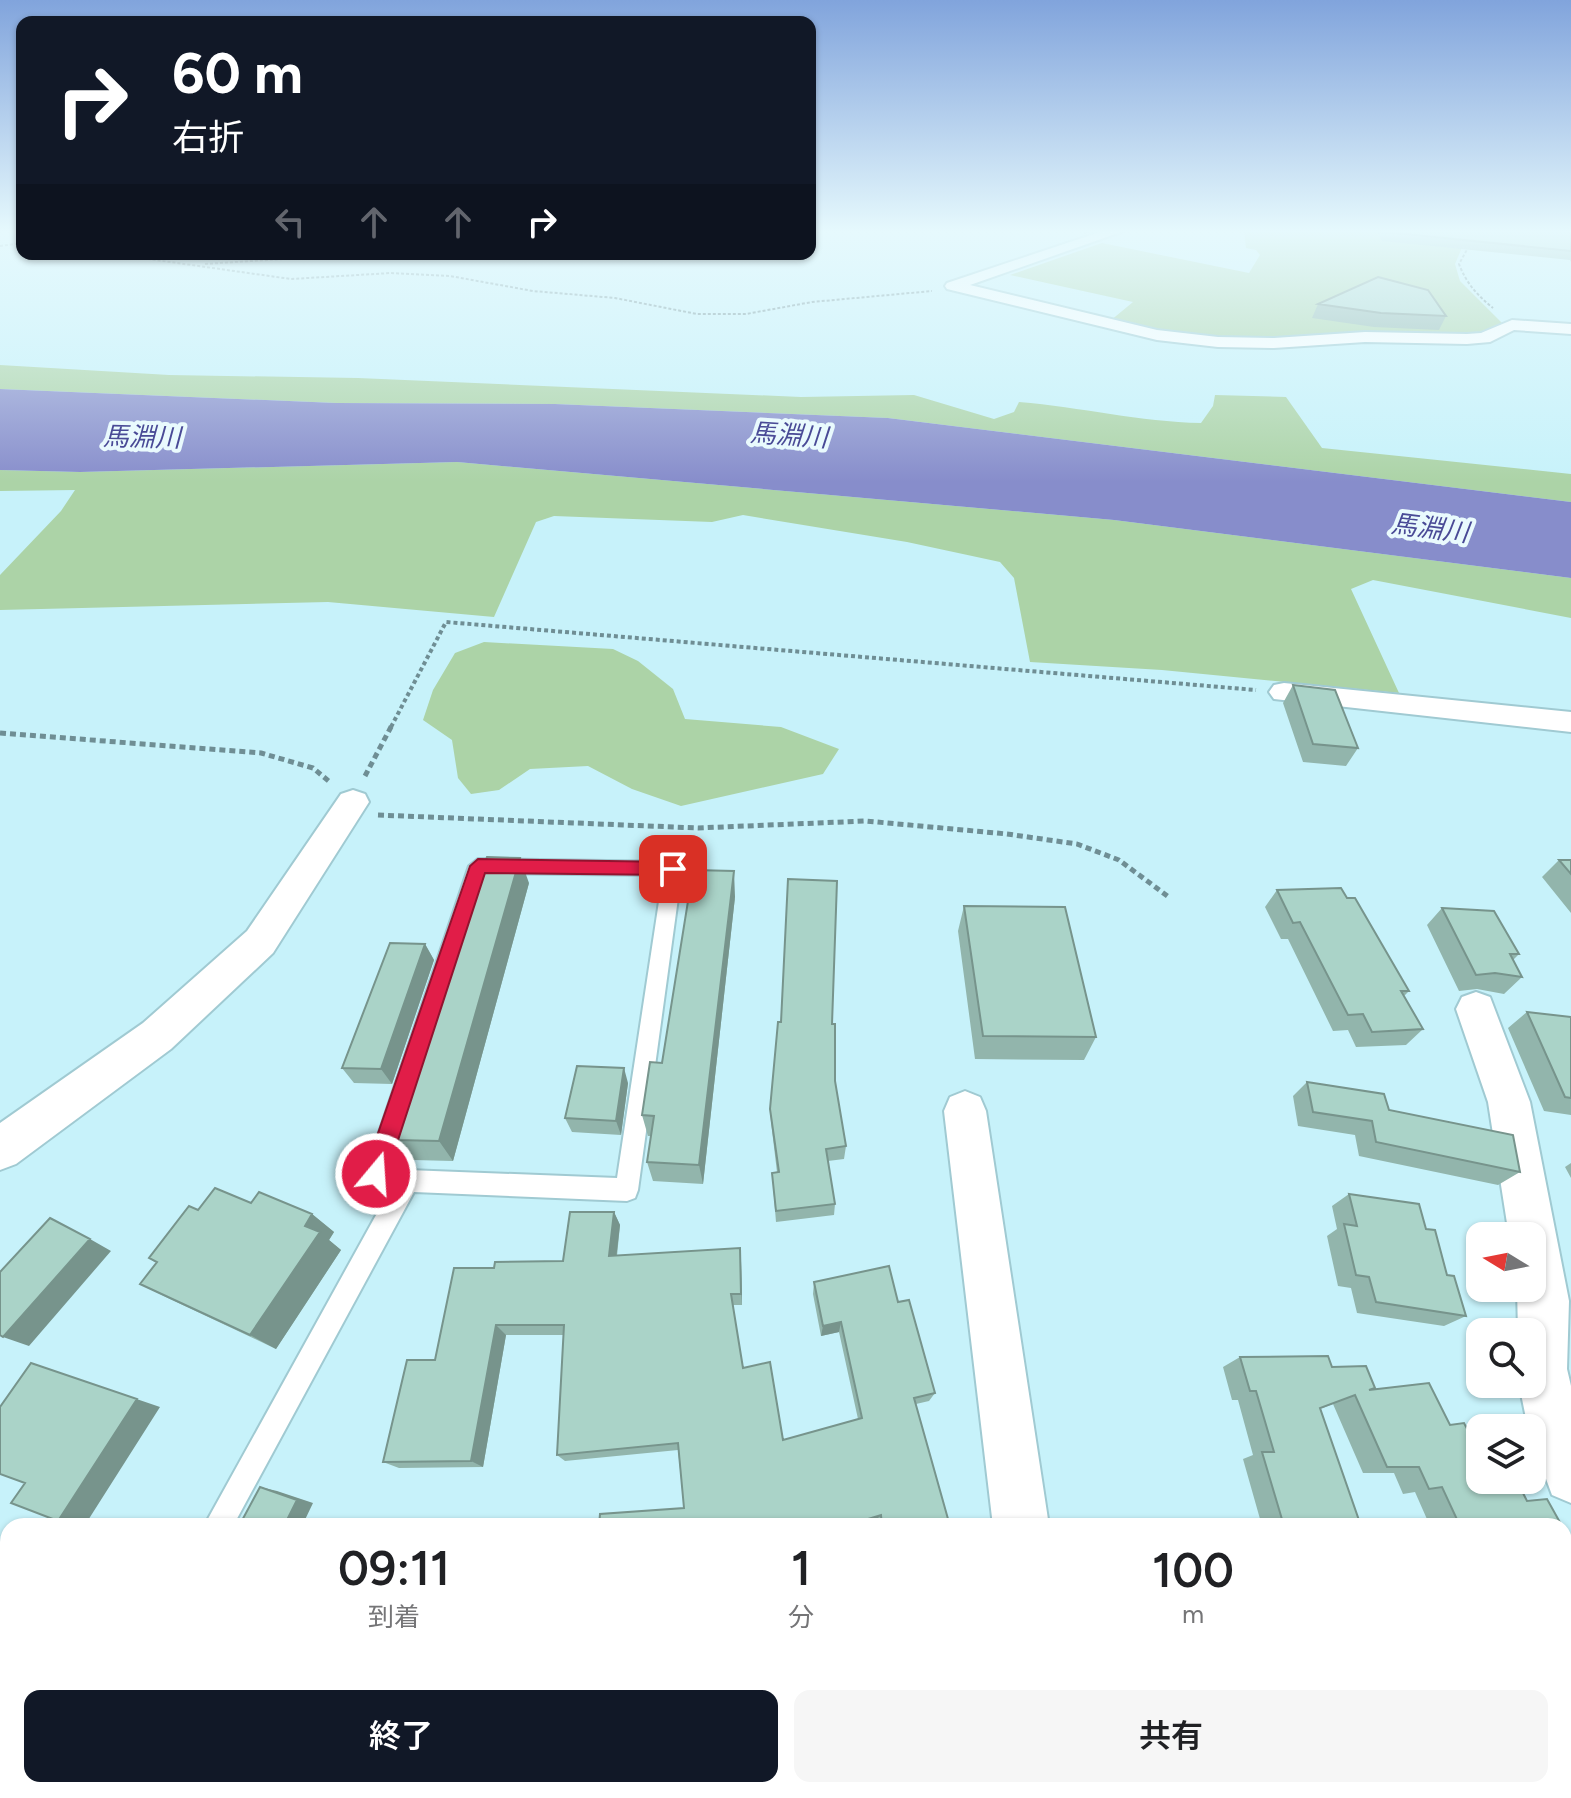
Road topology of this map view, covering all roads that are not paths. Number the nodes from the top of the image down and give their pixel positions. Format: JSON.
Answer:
{"nodes":[{"id":1,"x":1069,"y":314,"type":"edge"},
{"id":2,"x":1571,"y":329,"type":"edge"},
{"id":3,"x":1284,"y":692,"type":"road end"},
{"id":4,"x":1571,"y":722,"type":"edge"},
{"id":5,"x":353,"y":802,"type":"road end"},
{"id":6,"x":1476,"y":1009,"type":"dead end"},
{"id":7,"x":965,"y":1111,"type":"dead end"},
{"id":8,"x":0,"y":1149,"type":"edge"},
{"id":9,"x":408,"y":1181,"type":"junction"},
{"id":10,"x":1571,"y":1476,"type":"edge"},
{"id":11,"x":222,"y":1518,"type":"edge"},
{"id":12,"x":1020,"y":1518,"type":"edge"}],
"edges":[{"from":1,"to":2,"type":"street"},
{"from":3,"to":4,"type":"street"},
{"from":5,"to":8,"type":"street"},
{"from":6,"to":10,"type":"street"},
{"from":7,"to":12,"type":"street"},
{"from":9,"to":9,"type":"lane"},
{"from":9,"to":11,"type":"lane"}]}
